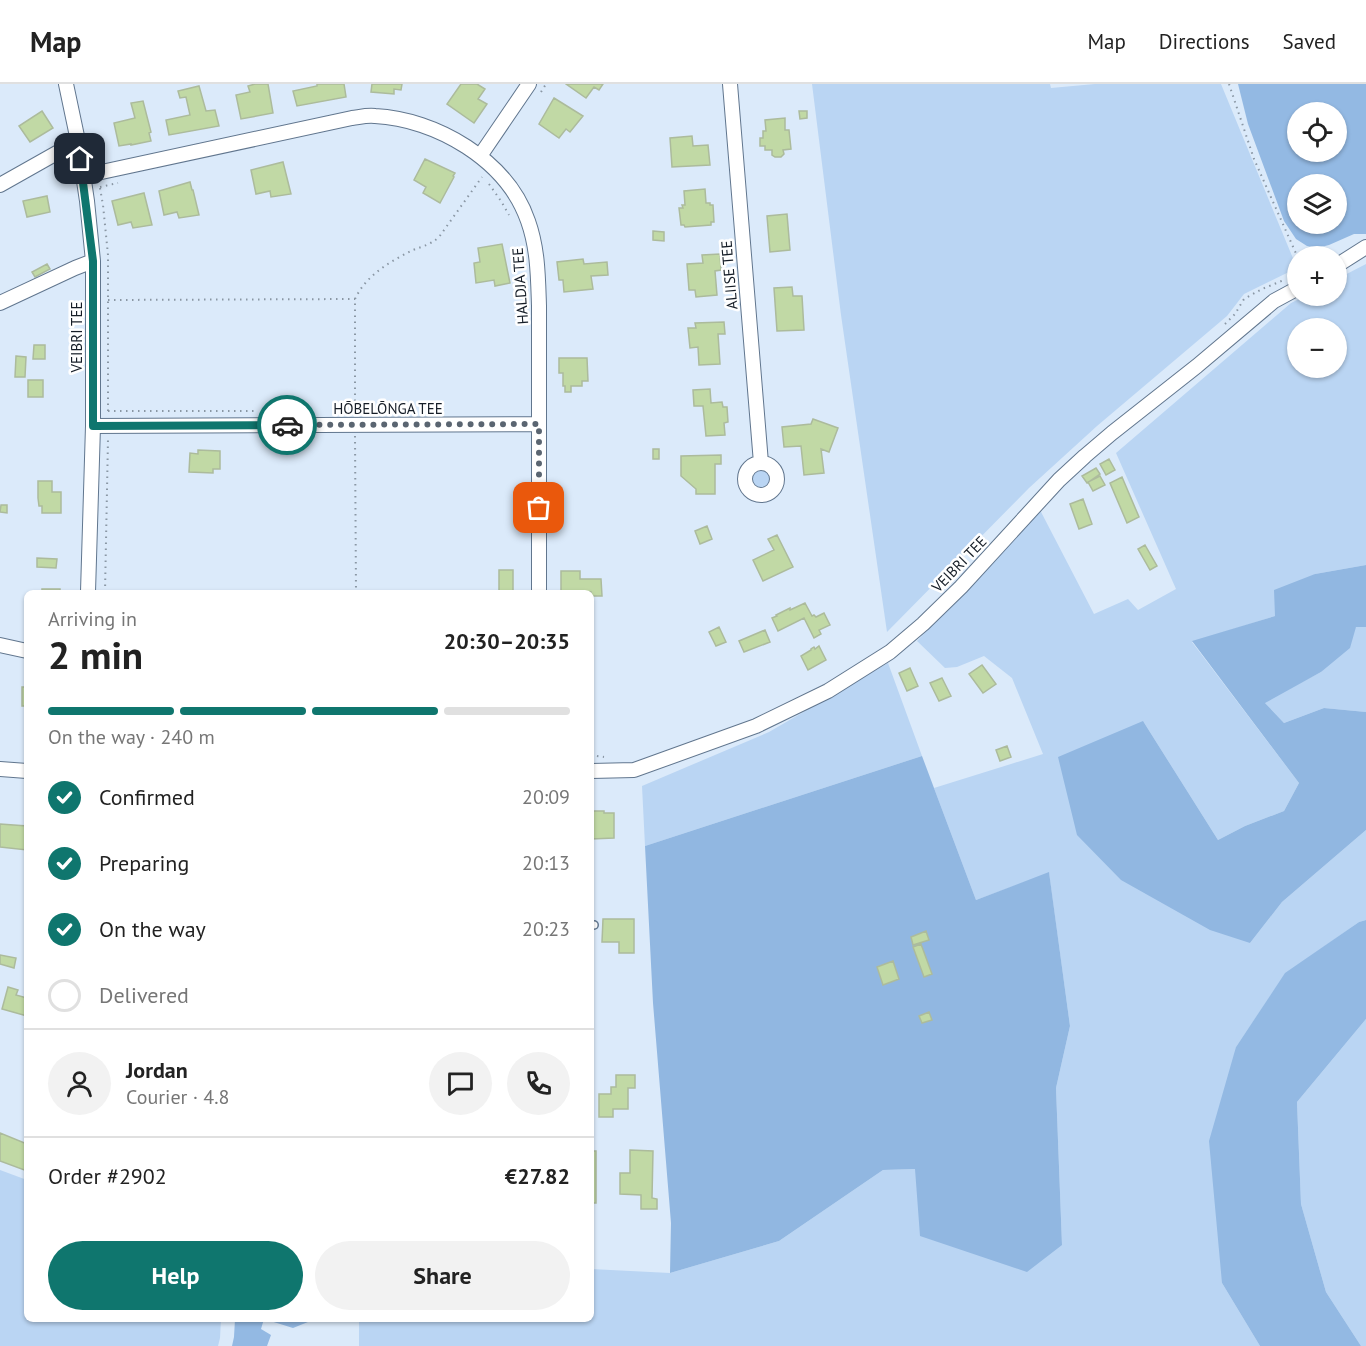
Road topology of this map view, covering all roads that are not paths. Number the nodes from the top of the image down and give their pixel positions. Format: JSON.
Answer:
{"nodes":[{"id":1,"x":66,"y":84,"type":"edge"},
{"id":2,"x":529,"y":84,"type":"edge"},
{"id":3,"x":730,"y":84,"type":"edge"},
{"id":4,"x":78,"y":141,"type":"junction"},
{"id":5,"x":480,"y":156,"type":"junction"},
{"id":6,"x":83,"y":176,"type":"junction"},
{"id":7,"x":0,"y":185,"type":"edge"},
{"id":8,"x":1366,"y":248,"type":"edge"},
{"id":9,"x":1347,"y":259,"type":"edge"},
{"id":10,"x":93,"y":261,"type":"junction"},
{"id":11,"x":1287,"y":289,"type":"edge"},
{"id":12,"x":0,"y":303,"type":"edge"},
{"id":13,"x":539,"y":424,"type":"junction"},
{"id":14,"x":93,"y":426,"type":"junction"},
{"id":15,"x":761,"y":463,"type":"dead end"},
{"id":16,"x":88,"y":590,"type":"edge"},
{"id":17,"x":539,"y":590,"type":"edge"},
{"id":18,"x":0,"y":645,"type":"edge"},
{"id":19,"x":24,"y":650,"type":"edge"},
{"id":20,"x":0,"y":770,"type":"edge"},
{"id":21,"x":24,"y":771,"type":"edge"},
{"id":22,"x":594,"y":771,"type":"edge"}],
"edges":[{"from":1,"to":4,"type":"street","name":"VEIBRI TEE"},
{"from":2,"to":5,"type":"street"},
{"from":3,"to":15,"type":"street","name":"ALIISE TEE"},
{"from":4,"to":6,"type":"street","name":"VEIBRI TEE"},
{"from":4,"to":7,"type":"street"},
{"from":5,"to":6,"type":"street","name":"HALDJA TEE"},
{"from":5,"to":13,"type":"street","name":"HALDJA TEE"},
{"from":6,"to":10,"type":"street","name":"VEIBRI TEE"},
{"from":8,"to":9,"type":"street"},
{"from":10,"to":12,"type":"street"},
{"from":10,"to":14,"type":"street","name":"VEIBRI TEE"},
{"from":11,"to":22,"type":"street","name":"VEIBRI TEE"},
{"from":13,"to":14,"type":"street","name":"HÕBELÕNGA TEE"},
{"from":13,"to":17,"type":"street","name":"HALDJA TEE"},
{"from":14,"to":16,"type":"street","name":"VEIBRI TEE"},
{"from":18,"to":19,"type":"street"},
{"from":20,"to":21,"type":"street"}]}
